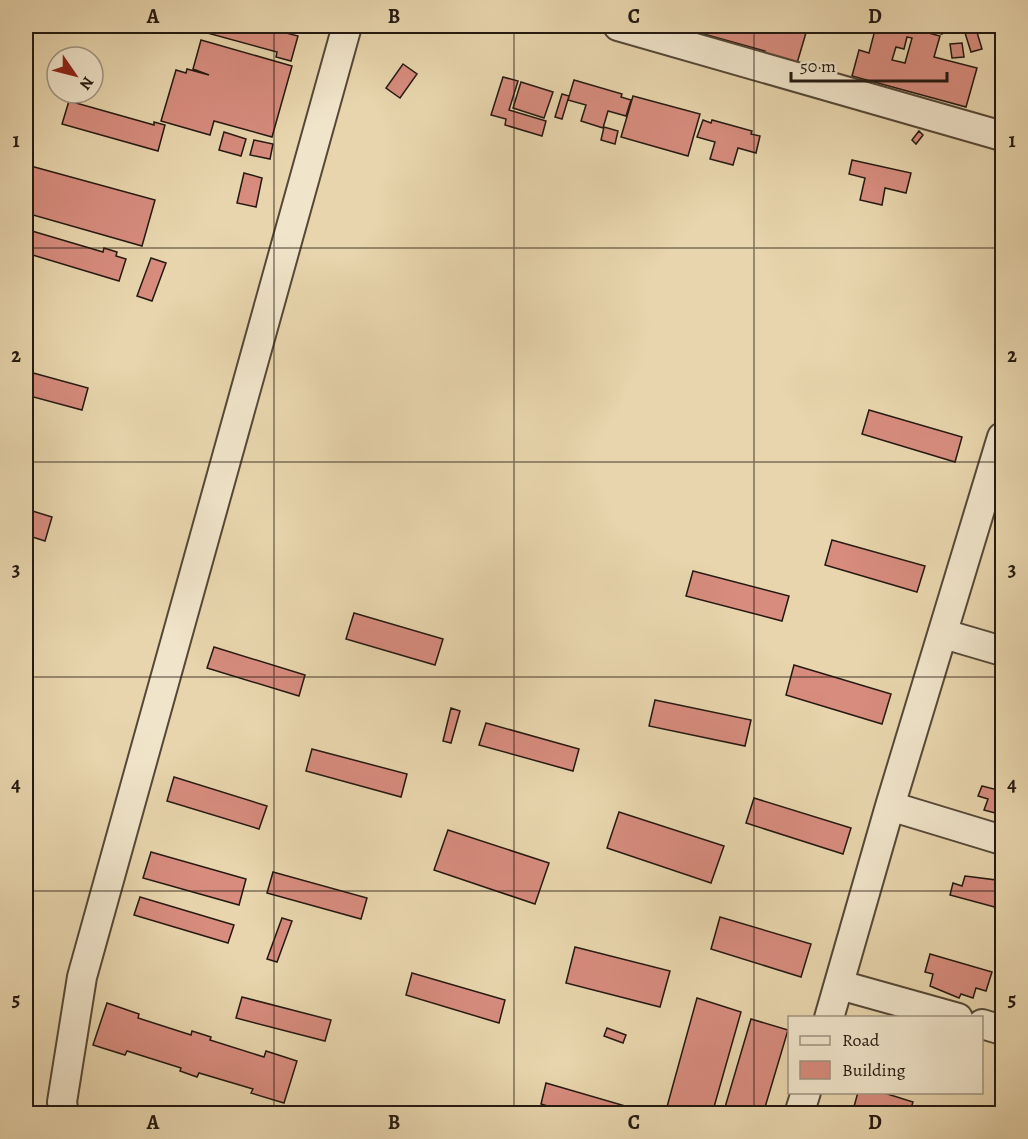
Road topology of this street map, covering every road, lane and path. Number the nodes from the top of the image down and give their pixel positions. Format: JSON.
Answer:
{"nodes":[{"id":1,"x":348,"y":26,"type":"edge"},
{"id":2,"x":618,"y":26,"type":"edge"},
{"id":3,"x":1002,"y":136,"type":"edge"},
{"id":4,"x":1001,"y":448,"type":"edge"},
{"id":5,"x":944,"y":634,"type":"junction"},
{"id":6,"x":1002,"y":651,"type":"edge"},
{"id":7,"x":890,"y":806,"type":"junction"},
{"id":8,"x":1002,"y":840,"type":"edge"},
{"id":9,"x":840,"y":985,"type":"junction"},
{"id":10,"x":829,"y":1016,"type":"edge"},
{"id":11,"x":954,"y":1016,"type":"edge"},
{"id":12,"x":983,"y":1025,"type":"edge"},
{"id":13,"x":1002,"y":1030,"type":"edge"},
{"id":14,"x":805,"y":1094,"type":"edge"},
{"id":15,"x":64,"y":1113,"type":"edge"},
{"id":16,"x":799,"y":1113,"type":"edge"}],
"edges":[{"from":1,"to":15,"type":"lane"},
{"from":2,"to":3,"type":"lane"},
{"from":4,"to":5,"type":"lane"},
{"from":5,"to":6,"type":"lane"},
{"from":5,"to":7,"type":"lane"},
{"from":7,"to":8,"type":"lane"},
{"from":7,"to":9,"type":"lane"},
{"from":9,"to":10,"type":"lane"},
{"from":9,"to":11,"type":"lane"},
{"from":12,"to":13,"type":"lane"},
{"from":14,"to":16,"type":"lane"}]}
